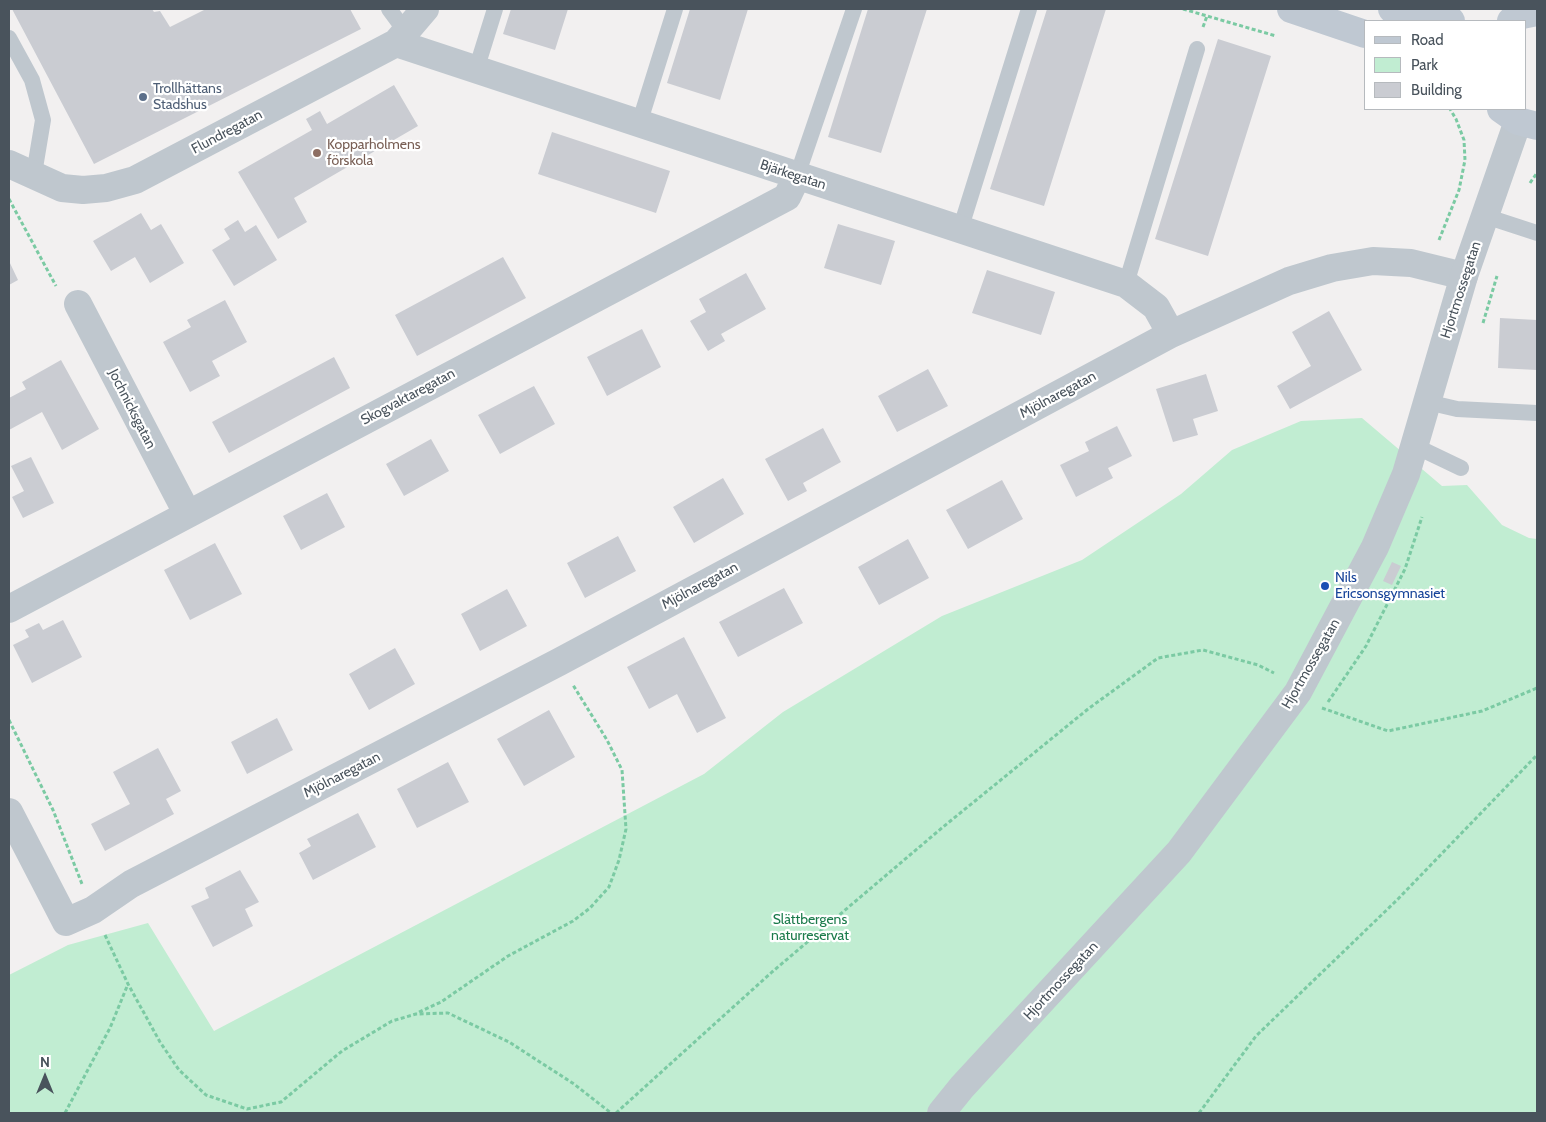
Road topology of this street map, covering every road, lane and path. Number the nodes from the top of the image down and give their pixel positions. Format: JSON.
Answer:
{"nodes":[{"id":1,"x":390,"y":9,"type":"edge"},
{"id":2,"x":425,"y":9,"type":"edge"},
{"id":3,"x":495,"y":9,"type":"edge"},
{"id":4,"x":675,"y":9,"type":"edge"},
{"id":5,"x":854,"y":9,"type":"edge"},
{"id":6,"x":1029,"y":9,"type":"edge"},
{"id":7,"x":1183,"y":9,"type":"edge"},
{"id":8,"x":1291,"y":9,"type":"edge"},
{"id":9,"x":1392,"y":9,"type":"edge"},
{"id":10,"x":1537,"y":12,"type":"edge"},
{"id":11,"x":1446,"y":20,"type":"edge"},
{"id":12,"x":1513,"y":20,"type":"edge"},
{"id":13,"x":1364,"y":34,"type":"edge"},
{"id":14,"x":9,"y":38,"type":"edge"},
{"id":15,"x":401,"y":38,"type":"junction"},
{"id":16,"x":1284,"y":38,"type":"dead end"},
{"id":17,"x":1197,"y":50,"type":"dead end"},
{"id":18,"x":476,"y":70,"type":"junction"},
{"id":19,"x":1450,"y":110,"type":"edge"},
{"id":20,"x":1518,"y":119,"type":"edge"},
{"id":21,"x":639,"y":124,"type":"junction"},
{"id":22,"x":9,"y":164,"type":"edge"},
{"id":23,"x":1537,"y":173,"type":"edge"},
{"id":24,"x":34,"y":174,"type":"junction"},
{"id":25,"x":797,"y":176,"type":"junction"},
{"id":26,"x":1532,"y":177,"type":"dead end"},
{"id":27,"x":9,"y":199,"type":"edge"},
{"id":28,"x":1485,"y":216,"type":"junction"},
{"id":29,"x":960,"y":230,"type":"junction"},
{"id":30,"x":1537,"y":233,"type":"edge"},
{"id":31,"x":1433,"y":268,"type":"junction"},
{"id":32,"x":1464,"y":276,"type":"junction"},
{"id":33,"x":1126,"y":284,"type":"junction"},
{"id":34,"x":78,"y":304,"type":"joint"},
{"id":35,"x":1171,"y":334,"type":"junction"},
{"id":36,"x":1427,"y":402,"type":"junction"},
{"id":37,"x":1537,"y":413,"type":"edge"},
{"id":38,"x":1415,"y":446,"type":"junction"},
{"id":39,"x":1462,"y":468,"type":"dead end"},
{"id":40,"x":187,"y":513,"type":"junction"},
{"id":41,"x":9,"y":609,"type":"edge"},
{"id":42,"x":559,"y":662,"type":"junction"},
{"id":43,"x":1279,"y":665,"type":"dead end"},
{"id":44,"x":1274,"y":673,"type":"junction"},
{"id":45,"x":1270,"y":682,"type":"dead end"},
{"id":46,"x":1537,"y":688,"type":"edge"},
{"id":47,"x":1298,"y":692,"type":"junction"},
{"id":48,"x":9,"y":720,"type":"edge"},
{"id":49,"x":1537,"y":754,"type":"edge"},
{"id":50,"x":9,"y":814,"type":"edge"},
{"id":51,"x":93,"y":910,"type":"junction"},
{"id":52,"x":128,"y":984,"type":"junction"},
{"id":53,"x":416,"y":1014,"type":"junction"},
{"id":54,"x":65,"y":1113,"type":"edge"},
{"id":55,"x":611,"y":1113,"type":"edge"},
{"id":56,"x":616,"y":1113,"type":"edge"},
{"id":57,"x":941,"y":1113,"type":"edge"},
{"id":58,"x":1199,"y":1113,"type":"edge"}],
"edges":[{"from":1,"to":15,"type":"lane"},
{"from":2,"to":15,"type":"street","name":"Flundregatan"},
{"from":3,"to":18,"type":"lane"},
{"from":4,"to":21,"type":"lane"},
{"from":5,"to":25,"type":"lane"},
{"from":6,"to":29,"type":"lane"},
{"from":7,"to":16,"type":"path"},
{"from":8,"to":13,"type":"main road"},
{"from":9,"to":11,"type":"main road"},
{"from":10,"to":12,"type":"main road"},
{"from":14,"to":24,"type":"lane"},
{"from":15,"to":18,"type":"street","name":"Bjärkegatan"},
{"from":15,"to":24,"type":"street","name":"Flundregatan"},
{"from":17,"to":33,"type":"lane"},
{"from":18,"to":21,"type":"street","name":"Bjärkegatan"},
{"from":19,"to":31,"type":"path"},
{"from":20,"to":28,"type":"street","name":"Hjortmossegatan"},
{"from":21,"to":25,"type":"street","name":"Bjärkegatan"},
{"from":22,"to":24,"type":"street","name":"Flundregatan"},
{"from":23,"to":26,"type":"path"},
{"from":25,"to":29,"type":"street","name":"Bjärkegatan"},
{"from":25,"to":40,"type":"street","name":"Skogvaktaregatan"},
{"from":27,"to":34,"type":"path"},
{"from":28,"to":30,"type":"lane"},
{"from":28,"to":32,"type":"street","name":"Hjortmossegatan"},
{"from":29,"to":33,"type":"street","name":"Bjärkegatan"},
{"from":31,"to":32,"type":"street","name":"Mjölnaregatan"},
{"from":31,"to":35,"type":"street","name":"Mjölnaregatan"},
{"from":32,"to":36,"type":"street","name":"Hjortmossegatan"},
{"from":33,"to":35,"type":"street","name":"Bjärkegatan"},
{"from":34,"to":40,"type":"street","name":"Jochnicksgatan"},
{"from":35,"to":42,"type":"street","name":"Mjölnaregatan"},
{"from":36,"to":37,"type":"lane"},
{"from":36,"to":38,"type":"street","name":"Hjortmossegatan"},
{"from":38,"to":39,"type":"lane"},
{"from":38,"to":47,"type":"street","name":"Hjortmossegatan"},
{"from":40,"to":41,"type":"street","name":"Skogvaktaregatan"},
{"from":42,"to":51,"type":"street","name":"Mjölnaregatan"},
{"from":42,"to":53,"type":"path"},
{"from":43,"to":44,"type":"path"},
{"from":44,"to":45,"type":"path"},
{"from":44,"to":47,"type":"path"},
{"from":44,"to":56,"type":"path"},
{"from":46,"to":47,"type":"path"},
{"from":47,"to":57,"type":"street","name":"Hjortmossegatan"},
{"from":48,"to":51,"type":"path"},
{"from":49,"to":58,"type":"path"},
{"from":50,"to":51,"type":"street","name":"Mjölnaregatan"},
{"from":51,"to":52,"type":"path"},
{"from":52,"to":53,"type":"path"},
{"from":52,"to":54,"type":"path"},
{"from":53,"to":55,"type":"path"}]}
